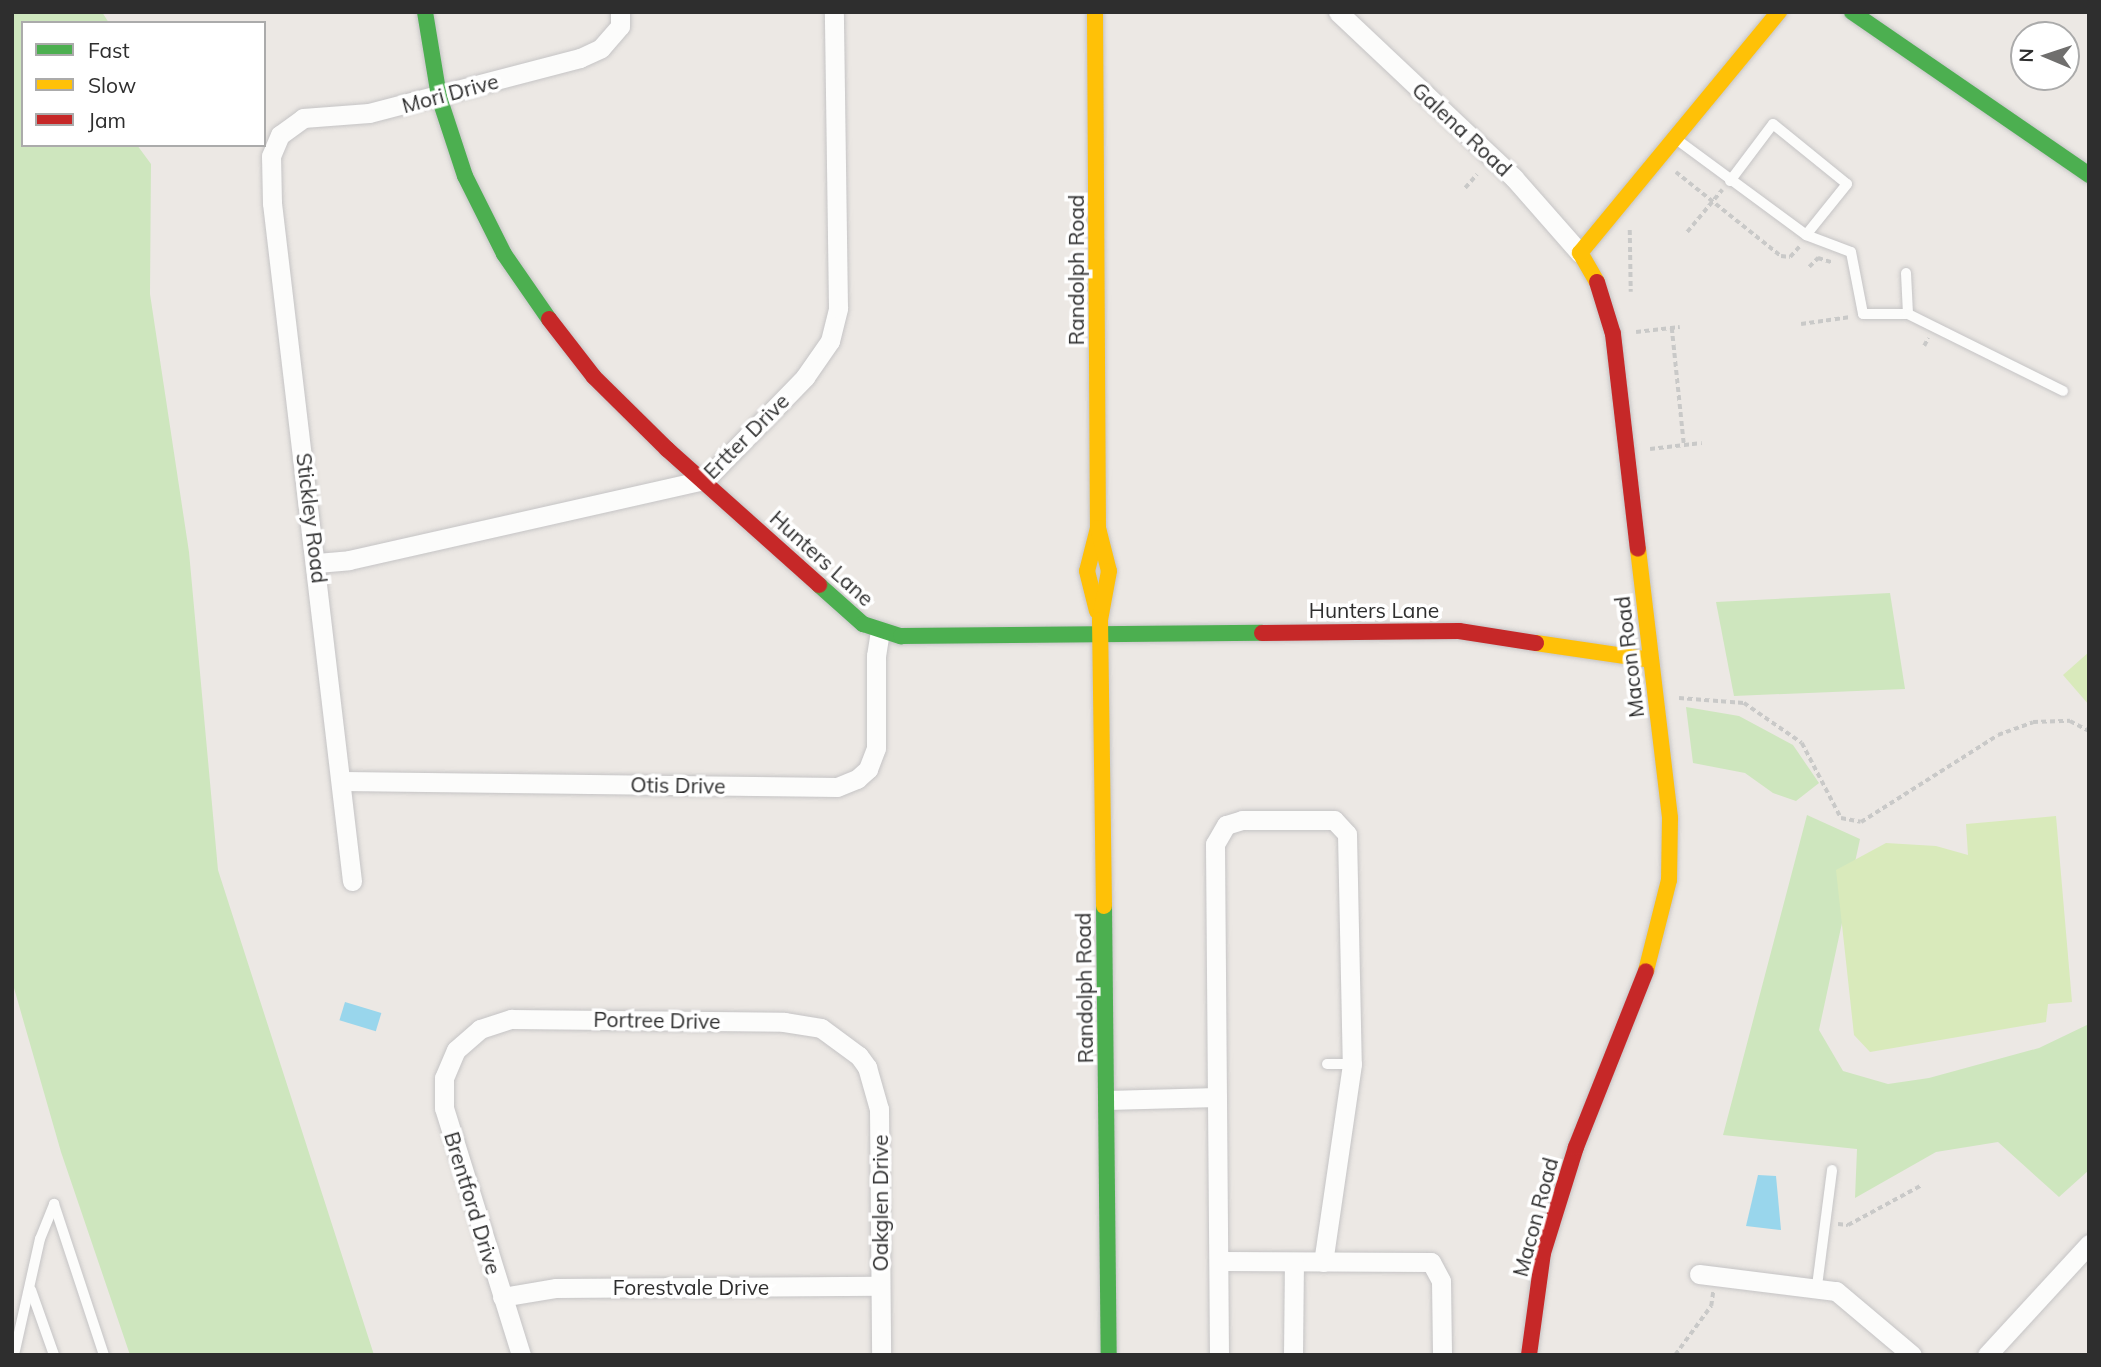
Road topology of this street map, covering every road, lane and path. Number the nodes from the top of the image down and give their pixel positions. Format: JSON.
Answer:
{"nodes":[{"id":1,"x":425,"y":12,"type":"edge"},
{"id":2,"x":620,"y":12,"type":"edge"},
{"id":3,"x":834,"y":12,"type":"edge"},
{"id":4,"x":1095,"y":12,"type":"edge"},
{"id":5,"x":1338,"y":12,"type":"edge"},
{"id":6,"x":1398,"y":12,"type":"edge"},
{"id":7,"x":1406,"y":12,"type":"edge"},
{"id":8,"x":1779,"y":12,"type":"edge"},
{"id":9,"x":1852,"y":12,"type":"edge"},
{"id":10,"x":439,"y":97,"type":"junction"},
{"id":11,"x":1675,"y":139,"type":"junction"},
{"id":12,"x":271,"y":156,"type":"joint"},
{"id":13,"x":1676,"y":172,"type":"dead end"},
{"id":14,"x":1477,"y":174,"type":"dead end"},
{"id":15,"x":2089,"y":176,"type":"edge"},
{"id":16,"x":1730,"y":181,"type":"junction"},
{"id":17,"x":1465,"y":188,"type":"dead end"},
{"id":18,"x":1711,"y":202,"type":"junction"},
{"id":19,"x":1630,"y":230,"type":"dead end"},
{"id":20,"x":1687,"y":232,"type":"dead end"},
{"id":21,"x":1803,"y":240,"type":"junction"},
{"id":22,"x":1580,"y":253,"type":"junction"},
{"id":23,"x":1831,"y":262,"type":"dead end"},
{"id":24,"x":1809,"y":267,"type":"dead end"},
{"id":25,"x":1906,"y":273,"type":"dead end"},
{"id":26,"x":1631,"y":292,"type":"dead end"},
{"id":27,"x":1909,"y":314,"type":"junction"},
{"id":28,"x":1836,"y":321,"type":"dead end"},
{"id":29,"x":1801,"y":324,"type":"dead end"},
{"id":30,"x":1680,"y":327,"type":"dead end"},
{"id":31,"x":1672,"y":328,"type":"junction"},
{"id":32,"x":1636,"y":332,"type":"dead end"},
{"id":33,"x":2063,"y":391,"type":"dead end"},
{"id":34,"x":1702,"y":443,"type":"dead end"},
{"id":35,"x":1684,"y":445,"type":"junction"},
{"id":36,"x":1650,"y":449,"type":"dead end"},
{"id":37,"x":705,"y":480,"type":"junction"},
{"id":38,"x":317,"y":563,"type":"junction"},
{"id":39,"x":1100,"y":628,"type":"junction"},
{"id":40,"x":880,"y":631,"type":"junction"},
{"id":41,"x":1651,"y":660,"type":"junction"},
{"id":42,"x":1679,"y":698,"type":"dead end"},
{"id":43,"x":2089,"y":731,"type":"edge"},
{"id":44,"x":343,"y":781,"type":"junction"},
{"id":45,"x":352,"y":881,"type":"dead end"},
{"id":46,"x":456,"y":1050,"type":"joint"},
{"id":47,"x":859,"y":1056,"type":"joint"},
{"id":48,"x":1352,"y":1063,"type":"junction"},
{"id":49,"x":1326,"y":1064,"type":"dead end"},
{"id":50,"x":1217,"y":1097,"type":"junction"},
{"id":51,"x":1107,"y":1100,"type":"junction"},
{"id":52,"x":1832,"y":1170,"type":"dead end"},
{"id":53,"x":1922,"y":1185,"type":"dead end"},
{"id":54,"x":1825,"y":1223,"type":"junction"},
{"id":55,"x":2089,"y":1244,"type":"edge"},
{"id":56,"x":1221,"y":1261,"type":"junction"},
{"id":57,"x":1294,"y":1262,"type":"junction"},
{"id":58,"x":1323,"y":1262,"type":"junction"},
{"id":59,"x":1707,"y":1275,"type":"joint"},
{"id":60,"x":880,"y":1286,"type":"junction"},
{"id":61,"x":1818,"y":1286,"type":"junction"},
{"id":62,"x":31,"y":1289,"type":"junction"},
{"id":63,"x":502,"y":1297,"type":"junction"},
{"id":64,"x":14,"y":1355,"type":"edge"},
{"id":65,"x":54,"y":1355,"type":"edge"},
{"id":66,"x":104,"y":1355,"type":"edge"},
{"id":67,"x":521,"y":1355,"type":"edge"},
{"id":68,"x":881,"y":1355,"type":"edge"},
{"id":69,"x":1109,"y":1355,"type":"edge"},
{"id":70,"x":1219,"y":1355,"type":"edge"},
{"id":71,"x":1293,"y":1355,"type":"edge"},
{"id":72,"x":1442,"y":1355,"type":"edge"},
{"id":73,"x":1530,"y":1355,"type":"edge"},
{"id":74,"x":1675,"y":1355,"type":"edge"},
{"id":75,"x":1912,"y":1355,"type":"edge"},
{"id":76,"x":1987,"y":1355,"type":"edge"}],
"edges":[{"from":1,"to":10,"type":"street","name":"Hunters Lane"},
{"from":2,"to":10,"type":"street","name":"Mori Drive"},
{"from":3,"to":37,"type":"street","name":"Ertter Drive"},
{"from":4,"to":39,"type":"street","name":"Randolph Road"},
{"from":5,"to":22,"type":"street","name":"Galena Road"},
{"from":6,"to":7,"type":"path"},
{"from":8,"to":11,"type":"street"},
{"from":9,"to":15,"type":"street"},
{"from":10,"to":12,"type":"street","name":"Mori Drive"},
{"from":10,"to":37,"type":"street","name":"Hunters Lane"},
{"from":11,"to":16,"type":"lane"},
{"from":11,"to":22,"type":"street"},
{"from":12,"to":38,"type":"street","name":"Stickley Road"},
{"from":13,"to":18,"type":"path"},
{"from":14,"to":17,"type":"path"},
{"from":16,"to":21,"type":"lane"},
{"from":16,"to":21,"type":"lane"},
{"from":18,"to":20,"type":"path"},
{"from":18,"to":21,"type":"path"},
{"from":19,"to":26,"type":"path"},
{"from":21,"to":27,"type":"lane"},
{"from":22,"to":41,"type":"street","name":"Macon Road"},
{"from":23,"to":24,"type":"path"},
{"from":25,"to":27,"type":"lane"},
{"from":27,"to":33,"type":"lane"},
{"from":28,"to":29,"type":"path"},
{"from":30,"to":31,"type":"path"},
{"from":31,"to":32,"type":"path"},
{"from":31,"to":35,"type":"path"},
{"from":34,"to":35,"type":"path"},
{"from":35,"to":36,"type":"path"},
{"from":37,"to":38,"type":"street","name":"Ertter Drive"},
{"from":37,"to":40,"type":"street","name":"Hunters Lane"},
{"from":38,"to":44,"type":"street","name":"Stickley Road"},
{"from":39,"to":40,"type":"street","name":"Hunters Lane"},
{"from":39,"to":41,"type":"street","name":"Hunters Lane"},
{"from":39,"to":51,"type":"street","name":"Randolph Road"},
{"from":40,"to":44,"type":"street","name":"Otis Drive"},
{"from":41,"to":73,"type":"street","name":"Macon Road"},
{"from":42,"to":43,"type":"path"},
{"from":44,"to":45,"type":"street","name":"Stickley Road"},
{"from":46,"to":47,"type":"street","name":"Portree Drive"},
{"from":46,"to":63,"type":"street","name":"Brentford Drive"},
{"from":47,"to":60,"type":"street","name":"Oakglen Drive"},
{"from":48,"to":49,"type":"lane"},
{"from":48,"to":50,"type":"street"},
{"from":48,"to":58,"type":"street"},
{"from":50,"to":51,"type":"street"},
{"from":50,"to":56,"type":"street"},
{"from":51,"to":69,"type":"street","name":"Randolph Road"},
{"from":52,"to":54,"type":"lane"},
{"from":53,"to":54,"type":"path"},
{"from":54,"to":61,"type":"lane"},
{"from":55,"to":76,"type":"street"},
{"from":56,"to":57,"type":"street"},
{"from":56,"to":70,"type":"street"},
{"from":57,"to":58,"type":"street"},
{"from":57,"to":71,"type":"street"},
{"from":58,"to":72,"type":"street"},
{"from":59,"to":61,"type":"street"},
{"from":59,"to":74,"type":"path"},
{"from":60,"to":63,"type":"street","name":"Forestvale Drive"},
{"from":60,"to":68,"type":"street","name":"Oakglen Drive"},
{"from":61,"to":75,"type":"street"},
{"from":62,"to":64,"type":"lane"},
{"from":62,"to":65,"type":"lane"},
{"from":62,"to":66,"type":"lane"},
{"from":63,"to":67,"type":"street","name":"Brentford Drive"}]}
